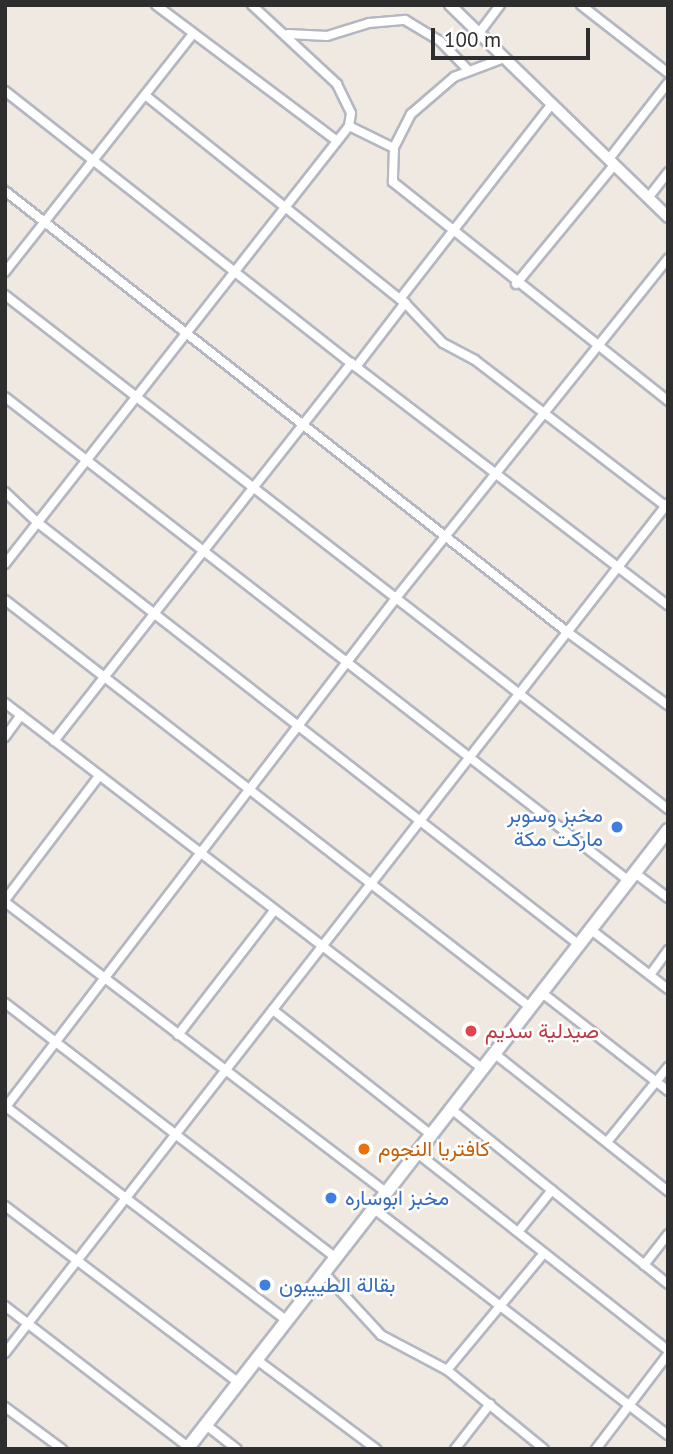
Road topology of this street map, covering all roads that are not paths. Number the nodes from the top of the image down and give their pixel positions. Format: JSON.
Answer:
{"nodes":[{"id":1,"x":156,"y":5,"type":"edge"},
{"id":2,"x":252,"y":5,"type":"edge"},
{"id":3,"x":450,"y":5,"type":"edge"},
{"id":4,"x":500,"y":5,"type":"edge"},
{"id":5,"x":582,"y":5,"type":"edge"},
{"id":6,"x":479,"y":33,"type":"junction"},
{"id":7,"x":193,"y":34,"type":"junction"},
{"id":8,"x":288,"y":34,"type":"junction"},
{"id":9,"x":504,"y":58,"type":"junction"},
{"id":10,"x":467,"y":70,"type":"junction"},
{"id":11,"x":668,"y":73,"type":"edge"},
{"id":12,"x":668,"y":83,"type":"edge"},
{"id":13,"x":5,"y":91,"type":"edge"},
{"id":14,"x":145,"y":95,"type":"junction"},
{"id":15,"x":552,"y":104,"type":"junction"},
{"id":16,"x":349,"y":126,"type":"junction"},
{"id":17,"x":337,"y":141,"type":"junction"},
{"id":18,"x":394,"y":148,"type":"junction"},
{"id":19,"x":93,"y":160,"type":"junction"},
{"id":20,"x":612,"y":162,"type":"junction"},
{"id":21,"x":668,"y":172,"type":"edge"},
{"id":22,"x":5,"y":191,"type":"edge"},
{"id":23,"x":648,"y":198,"type":"junction"},
{"id":24,"x":283,"y":205,"type":"junction"},
{"id":25,"x":668,"y":217,"type":"edge"},
{"id":26,"x":45,"y":221,"type":"junction"},
{"id":27,"x":451,"y":233,"type":"junction"},
{"id":28,"x":668,"y":259,"type":"edge"},
{"id":29,"x":232,"y":271,"type":"junction"},
{"id":30,"x":5,"y":272,"type":"edge"},
{"id":31,"x":516,"y":284,"type":"junction"},
{"id":32,"x":5,"y":295,"type":"edge"},
{"id":33,"x":403,"y":301,"type":"junction"},
{"id":34,"x":186,"y":331,"type":"junction"},
{"id":35,"x":595,"y":347,"type":"junction"},
{"id":36,"x":353,"y":365,"type":"junction"},
{"id":37,"x":136,"y":396,"type":"junction"},
{"id":38,"x":5,"y":397,"type":"edge"},
{"id":39,"x":668,"y":401,"type":"edge"},
{"id":40,"x":543,"y":412,"type":"junction"},
{"id":41,"x":302,"y":424,"type":"junction"},
{"id":42,"x":87,"y":459,"type":"junction"},
{"id":43,"x":493,"y":474,"type":"junction"},
{"id":44,"x":253,"y":487,"type":"junction"},
{"id":45,"x":5,"y":492,"type":"edge"},
{"id":46,"x":667,"y":506,"type":"edge"},
{"id":47,"x":38,"y":523,"type":"junction"},
{"id":48,"x":444,"y":537,"type":"junction"},
{"id":49,"x":202,"y":549,"type":"junction"},
{"id":50,"x":5,"y":564,"type":"edge"},
{"id":51,"x":618,"y":567,"type":"junction"},
{"id":52,"x":397,"y":598,"type":"junction"},
{"id":53,"x":5,"y":600,"type":"edge"},
{"id":54,"x":668,"y":605,"type":"edge"},
{"id":55,"x":154,"y":614,"type":"junction"},
{"id":56,"x":566,"y":631,"type":"junction"},
{"id":57,"x":347,"y":663,"type":"junction"},
{"id":58,"x":104,"y":677,"type":"junction"},
{"id":59,"x":518,"y":692,"type":"junction"},
{"id":60,"x":5,"y":703,"type":"edge"},
{"id":61,"x":668,"y":705,"type":"edge"},
{"id":62,"x":21,"y":715,"type":"junction"},
{"id":63,"x":298,"y":724,"type":"junction"},
{"id":64,"x":5,"y":737,"type":"edge"},
{"id":65,"x":54,"y":741,"type":"junction"},
{"id":66,"x":469,"y":756,"type":"junction"},
{"id":67,"x":99,"y":776,"type":"junction"},
{"id":68,"x":248,"y":789,"type":"junction"},
{"id":69,"x":668,"y":808,"type":"edge"},
{"id":70,"x":418,"y":818,"type":"junction"},
{"id":71,"x":668,"y":830,"type":"edge"},
{"id":72,"x":199,"y":853,"type":"junction"},
{"id":73,"x":632,"y":877,"type":"junction"},
{"id":74,"x":369,"y":882,"type":"junction"},
{"id":75,"x":668,"y":898,"type":"edge"},
{"id":76,"x":5,"y":901,"type":"edge"},
{"id":77,"x":274,"y":911,"type":"junction"},
{"id":78,"x":590,"y":929,"type":"junction"},
{"id":79,"x":578,"y":944,"type":"junction"},
{"id":80,"x":320,"y":946,"type":"junction"},
{"id":81,"x":668,"y":950,"type":"edge"},
{"id":82,"x":650,"y":975,"type":"junction"},
{"id":83,"x":104,"y":978,"type":"junction"},
{"id":84,"x":668,"y":989,"type":"edge"},
{"id":85,"x":541,"y":992,"type":"junction"},
{"id":86,"x":5,"y":1003,"type":"edge"},
{"id":87,"x":530,"y":1007,"type":"junction"},
{"id":88,"x":273,"y":1010,"type":"junction"},
{"id":89,"x":178,"y":1035,"type":"junction"},
{"id":90,"x":55,"y":1043,"type":"junction"},
{"id":91,"x":495,"y":1054,"type":"junction"},
{"id":92,"x":668,"y":1067,"type":"edge"},
{"id":93,"x":484,"y":1069,"type":"junction"},
{"id":94,"x":224,"y":1071,"type":"junction"},
{"id":95,"x":656,"y":1082,"type":"junction"},
{"id":96,"x":668,"y":1091,"type":"edge"},
{"id":97,"x":5,"y":1107,"type":"edge"},
{"id":98,"x":450,"y":1108,"type":"junction"},
{"id":99,"x":430,"y":1134,"type":"junction"},
{"id":100,"x":175,"y":1136,"type":"junction"},
{"id":101,"x":607,"y":1142,"type":"junction"},
{"id":102,"x":416,"y":1152,"type":"junction"},
{"id":103,"x":551,"y":1190,"type":"junction"},
{"id":104,"x":668,"y":1191,"type":"edge"},
{"id":105,"x":386,"y":1192,"type":"junction"},
{"id":106,"x":126,"y":1200,"type":"junction"},
{"id":107,"x":5,"y":1206,"type":"edge"},
{"id":108,"x":373,"y":1208,"type":"junction"},
{"id":109,"x":517,"y":1232,"type":"junction"},
{"id":110,"x":668,"y":1234,"type":"edge"},
{"id":111,"x":544,"y":1253,"type":"junction"},
{"id":112,"x":335,"y":1257,"type":"junction"},
{"id":113,"x":78,"y":1262,"type":"junction"},
{"id":114,"x":644,"y":1265,"type":"junction"},
{"id":115,"x":324,"y":1273,"type":"junction"},
{"id":116,"x":668,"y":1284,"type":"edge"},
{"id":117,"x":499,"y":1305,"type":"junction"},
{"id":118,"x":5,"y":1306,"type":"edge"},
{"id":119,"x":288,"y":1321,"type":"junction"},
{"id":120,"x":28,"y":1323,"type":"junction"},
{"id":121,"x":668,"y":1352,"type":"edge"},
{"id":122,"x":5,"y":1353,"type":"edge"},
{"id":123,"x":257,"y":1360,"type":"junction"},
{"id":124,"x":447,"y":1370,"type":"junction"},
{"id":125,"x":239,"y":1383,"type":"junction"},
{"id":126,"x":490,"y":1404,"type":"junction"},
{"id":127,"x":628,"y":1406,"type":"junction"},
{"id":128,"x":5,"y":1407,"type":"edge"},
{"id":129,"x":206,"y":1425,"type":"junction"},
{"id":130,"x":668,"y":1435,"type":"edge"},
{"id":131,"x":188,"y":1448,"type":"edge"},
{"id":132,"x":62,"y":1449,"type":"edge"},
{"id":133,"x":237,"y":1449,"type":"edge"},
{"id":134,"x":376,"y":1449,"type":"edge"},
{"id":135,"x":455,"y":1449,"type":"edge"},
{"id":136,"x":544,"y":1449,"type":"edge"},
{"id":137,"x":596,"y":1449,"type":"edge"}],
"edges":[{"from":1,"to":7,"type":"street"},
{"from":2,"to":8,"type":"street"},
{"from":3,"to":6,"type":"street"},
{"from":4,"to":6,"type":"street"},
{"from":5,"to":11,"type":"street"},
{"from":6,"to":9,"type":"street"},
{"from":7,"to":14,"type":"street"},
{"from":7,"to":17,"type":"street"},
{"from":8,"to":10,"type":"street"},
{"from":8,"to":16,"type":"street"},
{"from":9,"to":10,"type":"street"},
{"from":9,"to":15,"type":"street"},
{"from":10,"to":18,"type":"street"},
{"from":12,"to":20,"type":"street"},
{"from":13,"to":19,"type":"street"},
{"from":14,"to":19,"type":"street"},
{"from":14,"to":24,"type":"street"},
{"from":15,"to":20,"type":"street"},
{"from":15,"to":27,"type":"street"},
{"from":16,"to":17,"type":"street"},
{"from":16,"to":18,"type":"street"},
{"from":17,"to":24,"type":"street"},
{"from":18,"to":27,"type":"street"},
{"from":19,"to":26,"type":"street"},
{"from":19,"to":29,"type":"street"},
{"from":20,"to":23,"type":"street"},
{"from":20,"to":31,"type":"street"},
{"from":21,"to":23,"type":"street"},
{"from":22,"to":26,"type":"street"},
{"from":23,"to":25,"type":"street"},
{"from":24,"to":29,"type":"street"},
{"from":24,"to":33,"type":"street"},
{"from":26,"to":30,"type":"street"},
{"from":26,"to":34,"type":"street"},
{"from":27,"to":31,"type":"street"},
{"from":27,"to":33,"type":"street"},
{"from":28,"to":35,"type":"street"},
{"from":29,"to":34,"type":"street"},
{"from":29,"to":36,"type":"street"},
{"from":31,"to":35,"type":"street"},
{"from":32,"to":37,"type":"street"},
{"from":33,"to":36,"type":"street"},
{"from":33,"to":40,"type":"street"},
{"from":34,"to":37,"type":"street"},
{"from":34,"to":41,"type":"street"},
{"from":35,"to":39,"type":"street"},
{"from":35,"to":40,"type":"street"},
{"from":36,"to":41,"type":"street"},
{"from":36,"to":43,"type":"street"},
{"from":37,"to":42,"type":"street"},
{"from":37,"to":44,"type":"street"},
{"from":38,"to":42,"type":"street"},
{"from":40,"to":43,"type":"street"},
{"from":40,"to":46,"type":"street"},
{"from":41,"to":44,"type":"street"},
{"from":41,"to":48,"type":"street"},
{"from":42,"to":47,"type":"street"},
{"from":42,"to":49,"type":"street"},
{"from":43,"to":48,"type":"street"},
{"from":43,"to":51,"type":"street"},
{"from":44,"to":49,"type":"street"},
{"from":44,"to":52,"type":"street"},
{"from":45,"to":47,"type":"street"},
{"from":46,"to":51,"type":"street"},
{"from":47,"to":50,"type":"street"},
{"from":47,"to":55,"type":"street"},
{"from":48,"to":52,"type":"street"},
{"from":48,"to":56,"type":"street"},
{"from":49,"to":55,"type":"street"},
{"from":49,"to":57,"type":"street"},
{"from":51,"to":54,"type":"street"},
{"from":51,"to":56,"type":"street"},
{"from":52,"to":57,"type":"street"},
{"from":52,"to":59,"type":"street"},
{"from":53,"to":58,"type":"street"},
{"from":55,"to":58,"type":"street"},
{"from":55,"to":63,"type":"street"},
{"from":56,"to":59,"type":"street"},
{"from":56,"to":61,"type":"street"},
{"from":57,"to":63,"type":"street"},
{"from":57,"to":66,"type":"street"},
{"from":58,"to":65,"type":"street"},
{"from":58,"to":68,"type":"street"},
{"from":59,"to":66,"type":"street"},
{"from":59,"to":69,"type":"street"},
{"from":60,"to":62,"type":"street"},
{"from":62,"to":64,"type":"street"},
{"from":62,"to":65,"type":"street"},
{"from":63,"to":68,"type":"street"},
{"from":63,"to":70,"type":"street"},
{"from":65,"to":67,"type":"street"},
{"from":66,"to":70,"type":"street"},
{"from":66,"to":73,"type":"street"},
{"from":67,"to":72,"type":"street"},
{"from":67,"to":76,"type":"street"},
{"from":68,"to":72,"type":"street"},
{"from":68,"to":74,"type":"street"},
{"from":70,"to":74,"type":"street"},
{"from":70,"to":79,"type":"street"},
{"from":71,"to":73,"type":"main road"},
{"from":72,"to":77,"type":"street"},
{"from":72,"to":83,"type":"street"},
{"from":73,"to":75,"type":"street"},
{"from":73,"to":78,"type":"main road"},
{"from":74,"to":80,"type":"street"},
{"from":74,"to":87,"type":"street"},
{"from":76,"to":83,"type":"street"},
{"from":77,"to":80,"type":"street"},
{"from":77,"to":89,"type":"street"},
{"from":78,"to":79,"type":"main road"},
{"from":78,"to":82,"type":"street"},
{"from":79,"to":85,"type":"main road"},
{"from":80,"to":88,"type":"street"},
{"from":80,"to":93,"type":"street"},
{"from":81,"to":82,"type":"street"},
{"from":82,"to":84,"type":"street"},
{"from":83,"to":89,"type":"street"},
{"from":83,"to":90,"type":"street"},
{"from":85,"to":87,"type":"main road"},
{"from":85,"to":95,"type":"street"},
{"from":86,"to":90,"type":"street"},
{"from":87,"to":91,"type":"main road"},
{"from":88,"to":94,"type":"street"},
{"from":88,"to":99,"type":"street"},
{"from":89,"to":94,"type":"street"},
{"from":90,"to":97,"type":"street"},
{"from":90,"to":100,"type":"street"},
{"from":91,"to":93,"type":"main road"},
{"from":91,"to":101,"type":"street"},
{"from":92,"to":95,"type":"street"},
{"from":93,"to":98,"type":"main road"},
{"from":94,"to":100,"type":"street"},
{"from":94,"to":105,"type":"street"},
{"from":95,"to":96,"type":"street"},
{"from":95,"to":101,"type":"street"},
{"from":97,"to":106,"type":"street"},
{"from":98,"to":99,"type":"main road"},
{"from":98,"to":103,"type":"street"},
{"from":99,"to":102,"type":"main road"},
{"from":100,"to":106,"type":"street"},
{"from":100,"to":112,"type":"street"},
{"from":101,"to":104,"type":"street"},
{"from":102,"to":105,"type":"main road"},
{"from":102,"to":109,"type":"street"},
{"from":103,"to":109,"type":"street"},
{"from":103,"to":114,"type":"street"},
{"from":105,"to":108,"type":"main road"},
{"from":106,"to":113,"type":"street"},
{"from":106,"to":119,"type":"street"},
{"from":107,"to":113,"type":"street"},
{"from":108,"to":112,"type":"main road"},
{"from":108,"to":117,"type":"street"},
{"from":109,"to":111,"type":"street"},
{"from":110,"to":114,"type":"street"},
{"from":111,"to":117,"type":"street"},
{"from":111,"to":121,"type":"street"},
{"from":112,"to":115,"type":"main road"},
{"from":113,"to":120,"type":"street"},
{"from":113,"to":125,"type":"street"},
{"from":114,"to":116,"type":"street"},
{"from":115,"to":119,"type":"main road"},
{"from":115,"to":124,"type":"street"},
{"from":117,"to":124,"type":"street"},
{"from":117,"to":127,"type":"street"},
{"from":118,"to":120,"type":"street"},
{"from":119,"to":123,"type":"main road"},
{"from":120,"to":122,"type":"street"},
{"from":120,"to":131,"type":"street"},
{"from":121,"to":127,"type":"street"},
{"from":123,"to":125,"type":"main road"},
{"from":123,"to":134,"type":"street"},
{"from":124,"to":126,"type":"street"},
{"from":125,"to":129,"type":"main road"},
{"from":126,"to":135,"type":"street"},
{"from":126,"to":136,"type":"street"},
{"from":127,"to":130,"type":"street"},
{"from":127,"to":137,"type":"street"},
{"from":128,"to":132,"type":"street"},
{"from":129,"to":131,"type":"main road"},
{"from":129,"to":133,"type":"street"}]}
